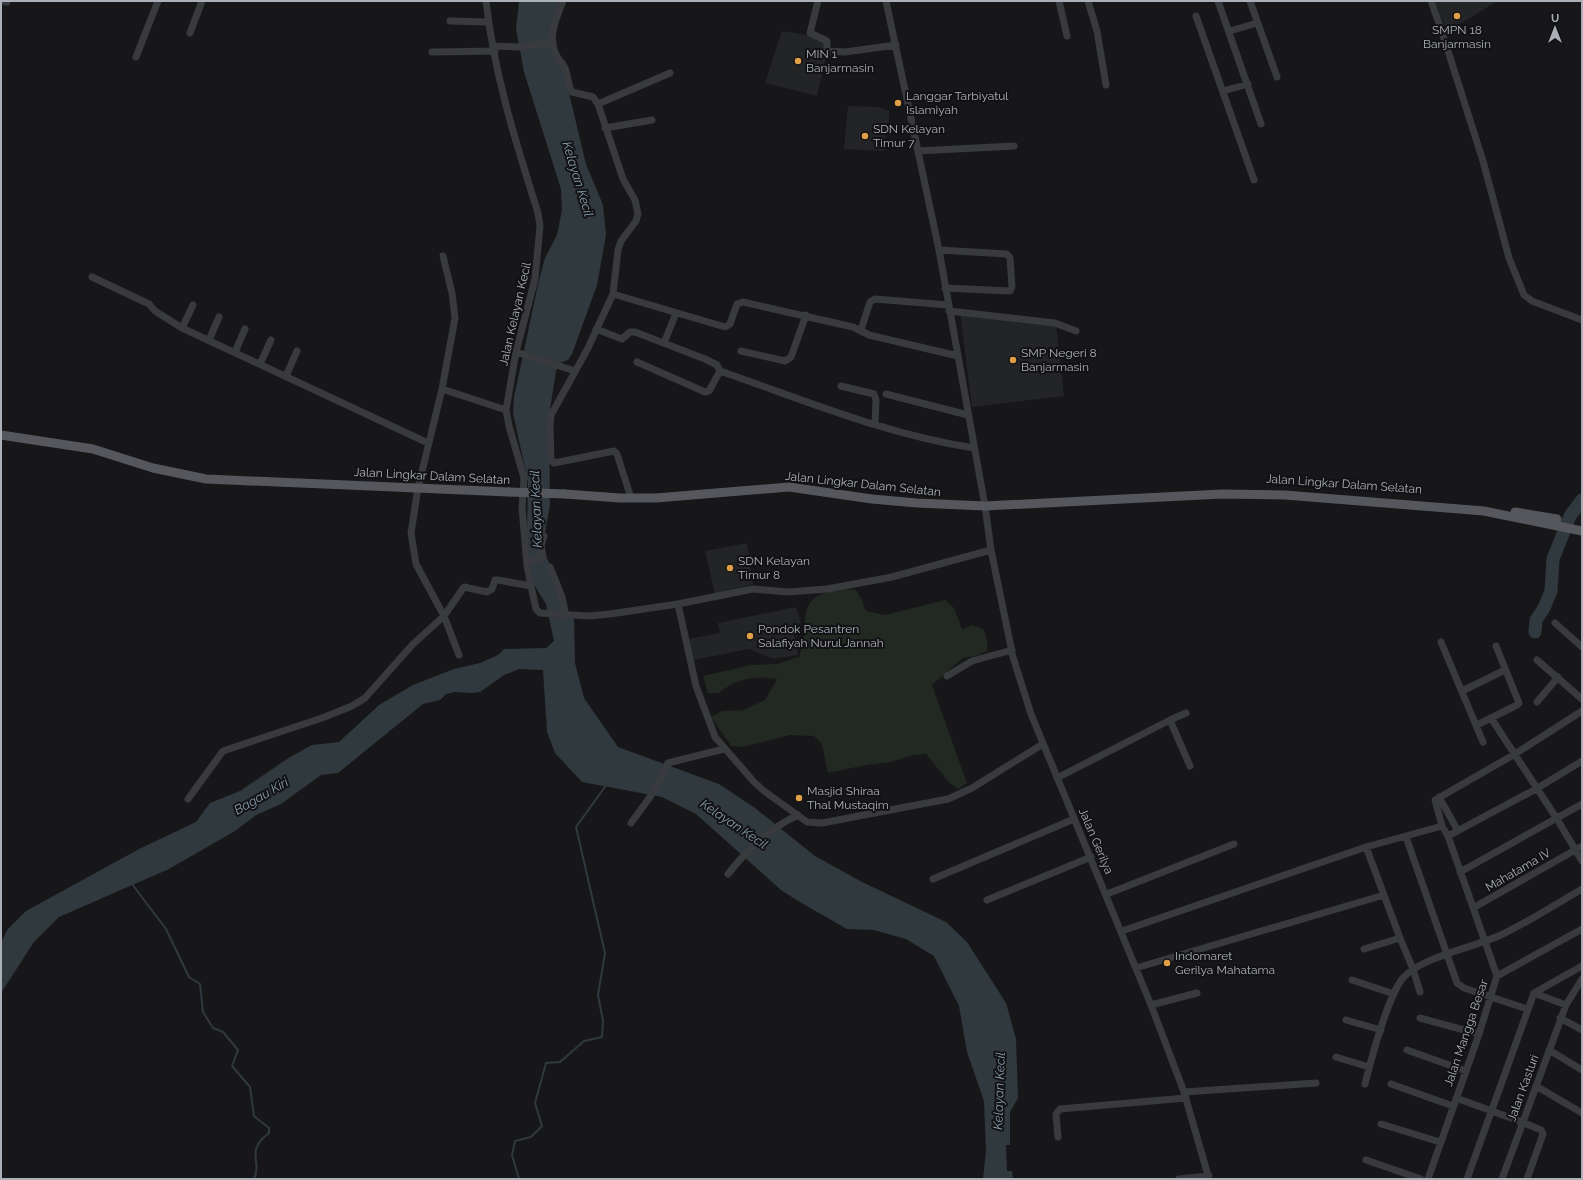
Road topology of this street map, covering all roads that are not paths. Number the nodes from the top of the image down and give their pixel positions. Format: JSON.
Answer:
{"nodes":[{"id":1,"x":158,"y":1,"type":"edge"},
{"id":2,"x":202,"y":1,"type":"edge"},
{"id":3,"x":486,"y":1,"type":"edge"},
{"id":4,"x":564,"y":1,"type":"edge"},
{"id":5,"x":818,"y":1,"type":"edge"},
{"id":6,"x":886,"y":1,"type":"edge"},
{"id":7,"x":1058,"y":1,"type":"edge"},
{"id":8,"x":1088,"y":1,"type":"edge"},
{"id":9,"x":1218,"y":1,"type":"edge"},
{"id":10,"x":1250,"y":1,"type":"edge"},
{"id":11,"x":1431,"y":1,"type":"edge"},
{"id":12,"x":1196,"y":16,"type":"dead end"},
{"id":13,"x":450,"y":21,"type":"dead end"},
{"id":14,"x":488,"y":22,"type":"junction"},
{"id":15,"x":1258,"y":23,"type":"junction"},
{"id":16,"x":1230,"y":31,"type":"junction"},
{"id":17,"x":190,"y":33,"type":"dead end"},
{"id":18,"x":1067,"y":36,"type":"dead end"},
{"id":19,"x":552,"y":43,"type":"junction"},
{"id":20,"x":896,"y":46,"type":"junction"},
{"id":21,"x":494,"y":48,"type":"junction"},
{"id":22,"x":432,"y":52,"type":"dead end"},
{"id":23,"x":136,"y":57,"type":"dead end"},
{"id":24,"x":670,"y":73,"type":"dead end"},
{"id":25,"x":1277,"y":76,"type":"dead end"},
{"id":26,"x":1248,"y":84,"type":"junction"},
{"id":27,"x":1106,"y":85,"type":"dead end"},
{"id":28,"x":1223,"y":91,"type":"junction"},
{"id":29,"x":598,"y":104,"type":"junction"},
{"id":30,"x":652,"y":120,"type":"dead end"},
{"id":31,"x":1261,"y":124,"type":"dead end"},
{"id":32,"x":605,"y":128,"type":"junction"},
{"id":33,"x":1014,"y":146,"type":"dead end"},
{"id":34,"x":918,"y":151,"type":"junction"},
{"id":35,"x":1254,"y":180,"type":"dead end"},
{"id":36,"x":938,"y":250,"type":"junction"},
{"id":37,"x":443,"y":256,"type":"dead end"},
{"id":38,"x":92,"y":277,"type":"dead end"},
{"id":39,"x":945,"y":288,"type":"junction"},
{"id":40,"x":614,"y":294,"type":"junction"},
{"id":41,"x":193,"y":305,"type":"dead end"},
{"id":42,"x":949,"y":308,"type":"junction"},
{"id":43,"x":676,"y":313,"type":"junction"},
{"id":44,"x":806,"y":315,"type":"junction"},
{"id":45,"x":219,"y":317,"type":"dead end"},
{"id":46,"x":1582,"y":320,"type":"edge"},
{"id":47,"x":182,"y":328,"type":"junction"},
{"id":48,"x":245,"y":328,"type":"dead end"},
{"id":49,"x":596,"y":329,"type":"junction"},
{"id":50,"x":861,"y":330,"type":"junction"},
{"id":51,"x":1076,"y":331,"type":"dead end"},
{"id":52,"x":209,"y":340,"type":"junction"},
{"id":53,"x":271,"y":340,"type":"dead end"},
{"id":54,"x":664,"y":343,"type":"junction"},
{"id":55,"x":297,"y":351,"type":"dead end"},
{"id":56,"x":741,"y":351,"type":"dead end"},
{"id":57,"x":235,"y":352,"type":"junction"},
{"id":58,"x":518,"y":352,"type":"junction"},
{"id":59,"x":958,"y":356,"type":"junction"},
{"id":60,"x":637,"y":362,"type":"dead end"},
{"id":61,"x":260,"y":364,"type":"junction"},
{"id":62,"x":575,"y":371,"type":"junction"},
{"id":63,"x":720,"y":371,"type":"junction"},
{"id":64,"x":286,"y":376,"type":"junction"},
{"id":65,"x":841,"y":386,"type":"dead end"},
{"id":66,"x":442,"y":389,"type":"junction"},
{"id":67,"x":886,"y":394,"type":"dead end"},
{"id":68,"x":506,"y":410,"type":"junction"},
{"id":69,"x":968,"y":415,"type":"junction"},
{"id":70,"x":875,"y":424,"type":"junction"},
{"id":71,"x":1,"y":436,"type":"edge"},
{"id":72,"x":428,"y":443,"type":"junction"},
{"id":73,"x":974,"y":448,"type":"junction"},
{"id":74,"x":418,"y":488,"type":"junction"},
{"id":75,"x":631,"y":498,"type":"junction"},
{"id":76,"x":985,"y":506,"type":"junction"},
{"id":77,"x":1579,"y":528,"type":"edge"},
{"id":78,"x":544,"y":536,"type":"dead end"},
{"id":79,"x":992,"y":550,"type":"junction"},
{"id":80,"x":528,"y":563,"type":"junction"},
{"id":81,"x":550,"y":567,"type":"dead end"},
{"id":82,"x":531,"y":586,"type":"junction"},
{"id":83,"x":678,"y":604,"type":"junction"},
{"id":84,"x":444,"y":616,"type":"junction"},
{"id":85,"x":566,"y":616,"type":"junction"},
{"id":86,"x":1555,"y":623,"type":"dead end"},
{"id":87,"x":1441,"y":642,"type":"dead end"},
{"id":88,"x":1496,"y":646,"type":"dead end"},
{"id":89,"x":1582,"y":647,"type":"edge"},
{"id":90,"x":1012,"y":650,"type":"junction"},
{"id":91,"x":459,"y":655,"type":"dead end"},
{"id":92,"x":1536,"y":660,"type":"dead end"},
{"id":93,"x":1505,"y":670,"type":"junction"},
{"id":94,"x":947,"y":676,"type":"dead end"},
{"id":95,"x":1558,"y":677,"type":"junction"},
{"id":96,"x":1462,"y":691,"type":"junction"},
{"id":97,"x":1582,"y":699,"type":"edge"},
{"id":98,"x":1537,"y":702,"type":"dead end"},
{"id":99,"x":1582,"y":711,"type":"edge"},
{"id":100,"x":1186,"y":712,"type":"dead end"},
{"id":101,"x":1491,"y":718,"type":"junction"},
{"id":102,"x":1170,"y":720,"type":"junction"},
{"id":103,"x":1477,"y":725,"type":"junction"},
{"id":104,"x":1484,"y":742,"type":"dead end"},
{"id":105,"x":1043,"y":744,"type":"junction"},
{"id":106,"x":724,"y":750,"type":"junction"},
{"id":107,"x":1515,"y":754,"type":"junction"},
{"id":108,"x":1581,"y":762,"type":"edge"},
{"id":109,"x":1190,"y":766,"type":"dead end"},
{"id":110,"x":1057,"y":778,"type":"junction"},
{"id":111,"x":1536,"y":788,"type":"junction"},
{"id":112,"x":1439,"y":797,"type":"junction"},
{"id":113,"x":188,"y":799,"type":"dead end"},
{"id":114,"x":1582,"y":804,"type":"edge"},
{"id":115,"x":798,"y":815,"type":"junction"},
{"id":116,"x":1074,"y":819,"type":"junction"},
{"id":117,"x":1557,"y":819,"type":"junction"},
{"id":118,"x":631,"y":823,"type":"dead end"},
{"id":119,"x":1442,"y":826,"type":"junction"},
{"id":120,"x":1458,"y":831,"type":"junction"},
{"id":121,"x":1448,"y":836,"type":"junction"},
{"id":122,"x":1406,"y":837,"type":"junction"},
{"id":123,"x":1234,"y":844,"type":"dead end"},
{"id":124,"x":1582,"y":846,"type":"edge"},
{"id":125,"x":1366,"y":847,"type":"junction"},
{"id":126,"x":1575,"y":850,"type":"junction"},
{"id":127,"x":1091,"y":857,"type":"junction"},
{"id":128,"x":1582,"y":861,"type":"edge"},
{"id":129,"x":1460,"y":872,"type":"junction"},
{"id":130,"x":728,"y":874,"type":"dead end"},
{"id":131,"x":933,"y":879,"type":"dead end"},
{"id":132,"x":1582,"y":888,"type":"edge"},
{"id":133,"x":1107,"y":894,"type":"junction"},
{"id":134,"x":1384,"y":895,"type":"junction"},
{"id":135,"x":987,"y":900,"type":"dead end"},
{"id":136,"x":1473,"y":908,"type":"junction"},
{"id":137,"x":1582,"y":929,"type":"edge"},
{"id":138,"x":1122,"y":931,"type":"junction"},
{"id":139,"x":1400,"y":938,"type":"junction"},
{"id":140,"x":1485,"y":942,"type":"junction"},
{"id":141,"x":1364,"y":950,"type":"dead end"},
{"id":142,"x":1448,"y":954,"type":"junction"},
{"id":143,"x":1582,"y":966,"type":"edge"},
{"id":144,"x":1136,"y":968,"type":"junction"},
{"id":145,"x":1413,"y":969,"type":"junction"},
{"id":146,"x":1497,"y":976,"type":"junction"},
{"id":147,"x":1352,"y":980,"type":"dead end"},
{"id":148,"x":1581,"y":984,"type":"edge"},
{"id":149,"x":1420,"y":992,"type":"dead end"},
{"id":150,"x":1197,"y":993,"type":"dead end"},
{"id":151,"x":1534,"y":993,"type":"junction"},
{"id":152,"x":1394,"y":994,"type":"junction"},
{"id":153,"x":1490,"y":997,"type":"junction"},
{"id":154,"x":1152,"y":1005,"type":"junction"},
{"id":155,"x":1566,"y":1005,"type":"junction"},
{"id":156,"x":1527,"y":1009,"type":"junction"},
{"id":157,"x":1420,"y":1018,"type":"dead end"},
{"id":158,"x":1560,"y":1018,"type":"junction"},
{"id":159,"x":1346,"y":1020,"type":"dead end"},
{"id":160,"x":1381,"y":1030,"type":"junction"},
{"id":161,"x":1582,"y":1030,"type":"edge"},
{"id":162,"x":1479,"y":1034,"type":"junction"},
{"id":163,"x":1407,"y":1050,"type":"dead end"},
{"id":164,"x":1549,"y":1050,"type":"junction"},
{"id":165,"x":1336,"y":1057,"type":"dead end"},
{"id":166,"x":1369,"y":1067,"type":"junction"},
{"id":167,"x":1582,"y":1070,"type":"edge"},
{"id":168,"x":1466,"y":1071,"type":"junction"},
{"id":169,"x":1316,"y":1083,"type":"dead end"},
{"id":170,"x":1365,"y":1084,"type":"dead end"},
{"id":171,"x":1391,"y":1084,"type":"dead end"},
{"id":172,"x":1536,"y":1086,"type":"junction"},
{"id":173,"x":1185,"y":1095,"type":"junction"},
{"id":174,"x":1456,"y":1098,"type":"junction"},
{"id":175,"x":1453,"y":1106,"type":"junction"},
{"id":176,"x":1491,"y":1111,"type":"junction"},
{"id":177,"x":1582,"y":1113,"type":"edge"},
{"id":178,"x":1522,"y":1122,"type":"junction"},
{"id":179,"x":1381,"y":1124,"type":"dead end"},
{"id":180,"x":1058,"y":1137,"type":"dead end"},
{"id":181,"x":1440,"y":1142,"type":"junction"},
{"id":182,"x":1366,"y":1160,"type":"dead end"},
{"id":183,"x":1209,"y":1178,"type":"edge"},
{"id":184,"x":1179,"y":1179,"type":"edge"},
{"id":185,"x":1421,"y":1179,"type":"edge"},
{"id":186,"x":1428,"y":1179,"type":"edge"},
{"id":187,"x":1467,"y":1179,"type":"edge"},
{"id":188,"x":1502,"y":1179,"type":"edge"},
{"id":189,"x":1527,"y":1179,"type":"edge"}],
"edges":[{"from":1,"to":23,"type":"street"},
{"from":2,"to":17,"type":"street"},
{"from":3,"to":14,"type":"street","name":"Jalan Kelayan Kecil"},
{"from":4,"to":19,"type":"street"},
{"from":5,"to":20,"type":"street"},
{"from":6,"to":20,"type":"street","name":"Jalan Gerilya"},
{"from":7,"to":18,"type":"street"},
{"from":8,"to":27,"type":"street"},
{"from":9,"to":16,"type":"street"},
{"from":10,"to":15,"type":"street"},
{"from":11,"to":46,"type":"street"},
{"from":12,"to":28,"type":"street"},
{"from":13,"to":14,"type":"street"},
{"from":14,"to":21,"type":"street","name":"Jalan Kelayan Kecil"},
{"from":15,"to":16,"type":"street"},
{"from":15,"to":25,"type":"street"},
{"from":16,"to":26,"type":"street"},
{"from":19,"to":21,"type":"street"},
{"from":19,"to":29,"type":"street"},
{"from":20,"to":34,"type":"street","name":"Jalan Gerilya"},
{"from":21,"to":22,"type":"street"},
{"from":21,"to":58,"type":"street","name":"Jalan Kelayan Kecil"},
{"from":24,"to":29,"type":"street"},
{"from":26,"to":28,"type":"street"},
{"from":26,"to":31,"type":"street"},
{"from":28,"to":35,"type":"street"},
{"from":29,"to":32,"type":"street"},
{"from":30,"to":32,"type":"street"},
{"from":32,"to":40,"type":"street"},
{"from":33,"to":34,"type":"street"},
{"from":34,"to":36,"type":"street","name":"Jalan Gerilya"},
{"from":36,"to":39,"type":"street","name":"Jalan Gerilya"},
{"from":36,"to":39,"type":"street"},
{"from":37,"to":66,"type":"street"},
{"from":38,"to":47,"type":"street"},
{"from":39,"to":42,"type":"street","name":"Jalan Gerilya"},
{"from":40,"to":43,"type":"street"},
{"from":40,"to":49,"type":"street"},
{"from":41,"to":47,"type":"street"},
{"from":42,"to":50,"type":"street"},
{"from":42,"to":51,"type":"street"},
{"from":42,"to":59,"type":"street","name":"Jalan Gerilya"},
{"from":43,"to":44,"type":"street"},
{"from":43,"to":54,"type":"street"},
{"from":44,"to":50,"type":"street"},
{"from":44,"to":56,"type":"street"},
{"from":45,"to":52,"type":"street"},
{"from":47,"to":52,"type":"street"},
{"from":48,"to":57,"type":"street"},
{"from":49,"to":54,"type":"street"},
{"from":49,"to":62,"type":"street"},
{"from":50,"to":59,"type":"street"},
{"from":52,"to":57,"type":"street"},
{"from":53,"to":61,"type":"street"},
{"from":54,"to":63,"type":"street"},
{"from":55,"to":64,"type":"street"},
{"from":57,"to":61,"type":"street"},
{"from":58,"to":62,"type":"street"},
{"from":58,"to":68,"type":"street","name":"Jalan Kelayan Kecil"},
{"from":59,"to":69,"type":"street","name":"Jalan Gerilya"},
{"from":60,"to":63,"type":"street"},
{"from":61,"to":64,"type":"street"},
{"from":62,"to":75,"type":"street"},
{"from":63,"to":70,"type":"street"},
{"from":64,"to":72,"type":"street"},
{"from":65,"to":70,"type":"street"},
{"from":66,"to":68,"type":"street"},
{"from":66,"to":72,"type":"street"},
{"from":67,"to":69,"type":"street"},
{"from":68,"to":80,"type":"street","name":"Jalan Kelayan Kecil"},
{"from":69,"to":73,"type":"street","name":"Jalan Gerilya"},
{"from":70,"to":73,"type":"street"},
{"from":71,"to":74,"type":"main road","name":"Jalan Lingkar Dalam Selatan"},
{"from":72,"to":74,"type":"street"},
{"from":73,"to":76,"type":"street","name":"Jalan Gerilya"},
{"from":74,"to":75,"type":"main road","name":"Jalan Lingkar Dalam Selatan","bridge":true},
{"from":74,"to":84,"type":"street"},
{"from":75,"to":76,"type":"main road","name":"Jalan Lingkar Dalam Selatan"},
{"from":76,"to":77,"type":"main road","name":"Jalan Lingkar Dalam Selatan"},
{"from":76,"to":79,"type":"street","name":"Jalan Gerilya"},
{"from":78,"to":80,"type":"street"},
{"from":79,"to":83,"type":"street"},
{"from":79,"to":90,"type":"street","name":"Jalan Gerilya"},
{"from":80,"to":82,"type":"street","name":"Jalan Kelayan Kecil"},
{"from":81,"to":85,"type":"street"},
{"from":82,"to":84,"type":"street"},
{"from":82,"to":85,"type":"street","name":"Jalan Kelayan Kecil"},
{"from":83,"to":85,"type":"street"},
{"from":83,"to":106,"type":"street"},
{"from":84,"to":91,"type":"street"},
{"from":84,"to":113,"type":"street"},
{"from":86,"to":89,"type":"street"},
{"from":87,"to":96,"type":"street"},
{"from":88,"to":93,"type":"street"},
{"from":90,"to":94,"type":"street"},
{"from":90,"to":105,"type":"street","name":"Jalan Gerilya"},
{"from":92,"to":95,"type":"street"},
{"from":93,"to":96,"type":"street"},
{"from":93,"to":101,"type":"street"},
{"from":95,"to":97,"type":"street"},
{"from":95,"to":98,"type":"street"},
{"from":96,"to":103,"type":"street"},
{"from":99,"to":107,"type":"street"},
{"from":100,"to":102,"type":"street"},
{"from":101,"to":103,"type":"street"},
{"from":101,"to":107,"type":"street"},
{"from":102,"to":109,"type":"street"},
{"from":102,"to":110,"type":"street"},
{"from":103,"to":104,"type":"street"},
{"from":105,"to":110,"type":"street","name":"Jalan Gerilya"},
{"from":105,"to":115,"type":"street"},
{"from":106,"to":115,"type":"street"},
{"from":106,"to":118,"type":"street"},
{"from":107,"to":111,"type":"street"},
{"from":107,"to":112,"type":"street"},
{"from":108,"to":111,"type":"street"},
{"from":110,"to":116,"type":"street","name":"Jalan Gerilya"},
{"from":111,"to":117,"type":"street"},
{"from":111,"to":120,"type":"street"},
{"from":112,"to":119,"type":"street","name":"Jalan Mangga Besar"},
{"from":112,"to":120,"type":"street"},
{"from":114,"to":117,"type":"street"},
{"from":115,"to":130,"type":"street"},
{"from":116,"to":127,"type":"street","name":"Jalan Gerilya"},
{"from":116,"to":131,"type":"street"},
{"from":117,"to":126,"type":"street"},
{"from":117,"to":129,"type":"street"},
{"from":119,"to":121,"type":"street","name":"Jalan Mangga Besar"},
{"from":119,"to":122,"type":"street"},
{"from":120,"to":121,"type":"street"},
{"from":121,"to":129,"type":"street","name":"Jalan Mangga Besar"},
{"from":122,"to":125,"type":"street"},
{"from":122,"to":142,"type":"street"},
{"from":123,"to":133,"type":"street"},
{"from":124,"to":126,"type":"street","name":"Mahatama IV"},
{"from":125,"to":134,"type":"street"},
{"from":125,"to":138,"type":"street"},
{"from":126,"to":128,"type":"street"},
{"from":126,"to":136,"type":"street","name":"Mahatama IV"},
{"from":127,"to":133,"type":"street","name":"Jalan Gerilya"},
{"from":127,"to":135,"type":"street"},
{"from":129,"to":136,"type":"street","name":"Jalan Mangga Besar"},
{"from":132,"to":140,"type":"street"},
{"from":133,"to":138,"type":"street","name":"Jalan Gerilya"},
{"from":134,"to":139,"type":"street"},
{"from":134,"to":144,"type":"street"},
{"from":136,"to":140,"type":"street","name":"Jalan Mangga Besar"},
{"from":137,"to":146,"type":"street"},
{"from":138,"to":144,"type":"street","name":"Jalan Gerilya"},
{"from":139,"to":141,"type":"street"},
{"from":139,"to":145,"type":"street"},
{"from":140,"to":142,"type":"street"},
{"from":140,"to":146,"type":"street","name":"Jalan Mangga Besar"},
{"from":142,"to":145,"type":"street"},
{"from":142,"to":153,"type":"street"},
{"from":143,"to":151,"type":"street"},
{"from":144,"to":154,"type":"street","name":"Jalan Gerilya"},
{"from":145,"to":149,"type":"street"},
{"from":145,"to":152,"type":"street"},
{"from":146,"to":153,"type":"street","name":"Jalan Mangga Besar"},
{"from":147,"to":152,"type":"street"},
{"from":148,"to":155,"type":"street","name":"Jalan Kasturi"},
{"from":150,"to":154,"type":"street"},
{"from":151,"to":155,"type":"street"},
{"from":151,"to":156,"type":"street"},
{"from":152,"to":160,"type":"street"},
{"from":153,"to":156,"type":"street"},
{"from":153,"to":162,"type":"street","name":"Jalan Mangga Besar"},
{"from":154,"to":173,"type":"street","name":"Jalan Gerilya"},
{"from":155,"to":158,"type":"street","name":"Jalan Kasturi"},
{"from":156,"to":176,"type":"street"},
{"from":157,"to":162,"type":"street"},
{"from":158,"to":161,"type":"street"},
{"from":158,"to":164,"type":"street","name":"Jalan Kasturi"},
{"from":159,"to":160,"type":"street"},
{"from":160,"to":166,"type":"street"},
{"from":162,"to":168,"type":"street","name":"Jalan Mangga Besar"},
{"from":163,"to":168,"type":"street"},
{"from":164,"to":167,"type":"street"},
{"from":164,"to":172,"type":"street","name":"Jalan Kasturi"},
{"from":165,"to":166,"type":"street"},
{"from":166,"to":170,"type":"street"},
{"from":168,"to":174,"type":"street","name":"Jalan Mangga Besar"},
{"from":169,"to":173,"type":"street"},
{"from":171,"to":175,"type":"street"},
{"from":172,"to":177,"type":"street"},
{"from":172,"to":178,"type":"street","name":"Jalan Kasturi"},
{"from":173,"to":180,"type":"street"},
{"from":173,"to":183,"type":"street","name":"Jalan Gerilya"},
{"from":174,"to":175,"type":"street","name":"Jalan Mangga Besar"},
{"from":174,"to":176,"type":"street"},
{"from":175,"to":181,"type":"street","name":"Jalan Mangga Besar"},
{"from":176,"to":178,"type":"street"},
{"from":176,"to":187,"type":"street"},
{"from":178,"to":188,"type":"street","name":"Jalan Kasturi"},
{"from":178,"to":189,"type":"street"},
{"from":179,"to":181,"type":"street"},
{"from":181,"to":186,"type":"street","name":"Jalan Mangga Besar"},
{"from":182,"to":185,"type":"street"},
{"from":183,"to":184,"type":"street"}]}
